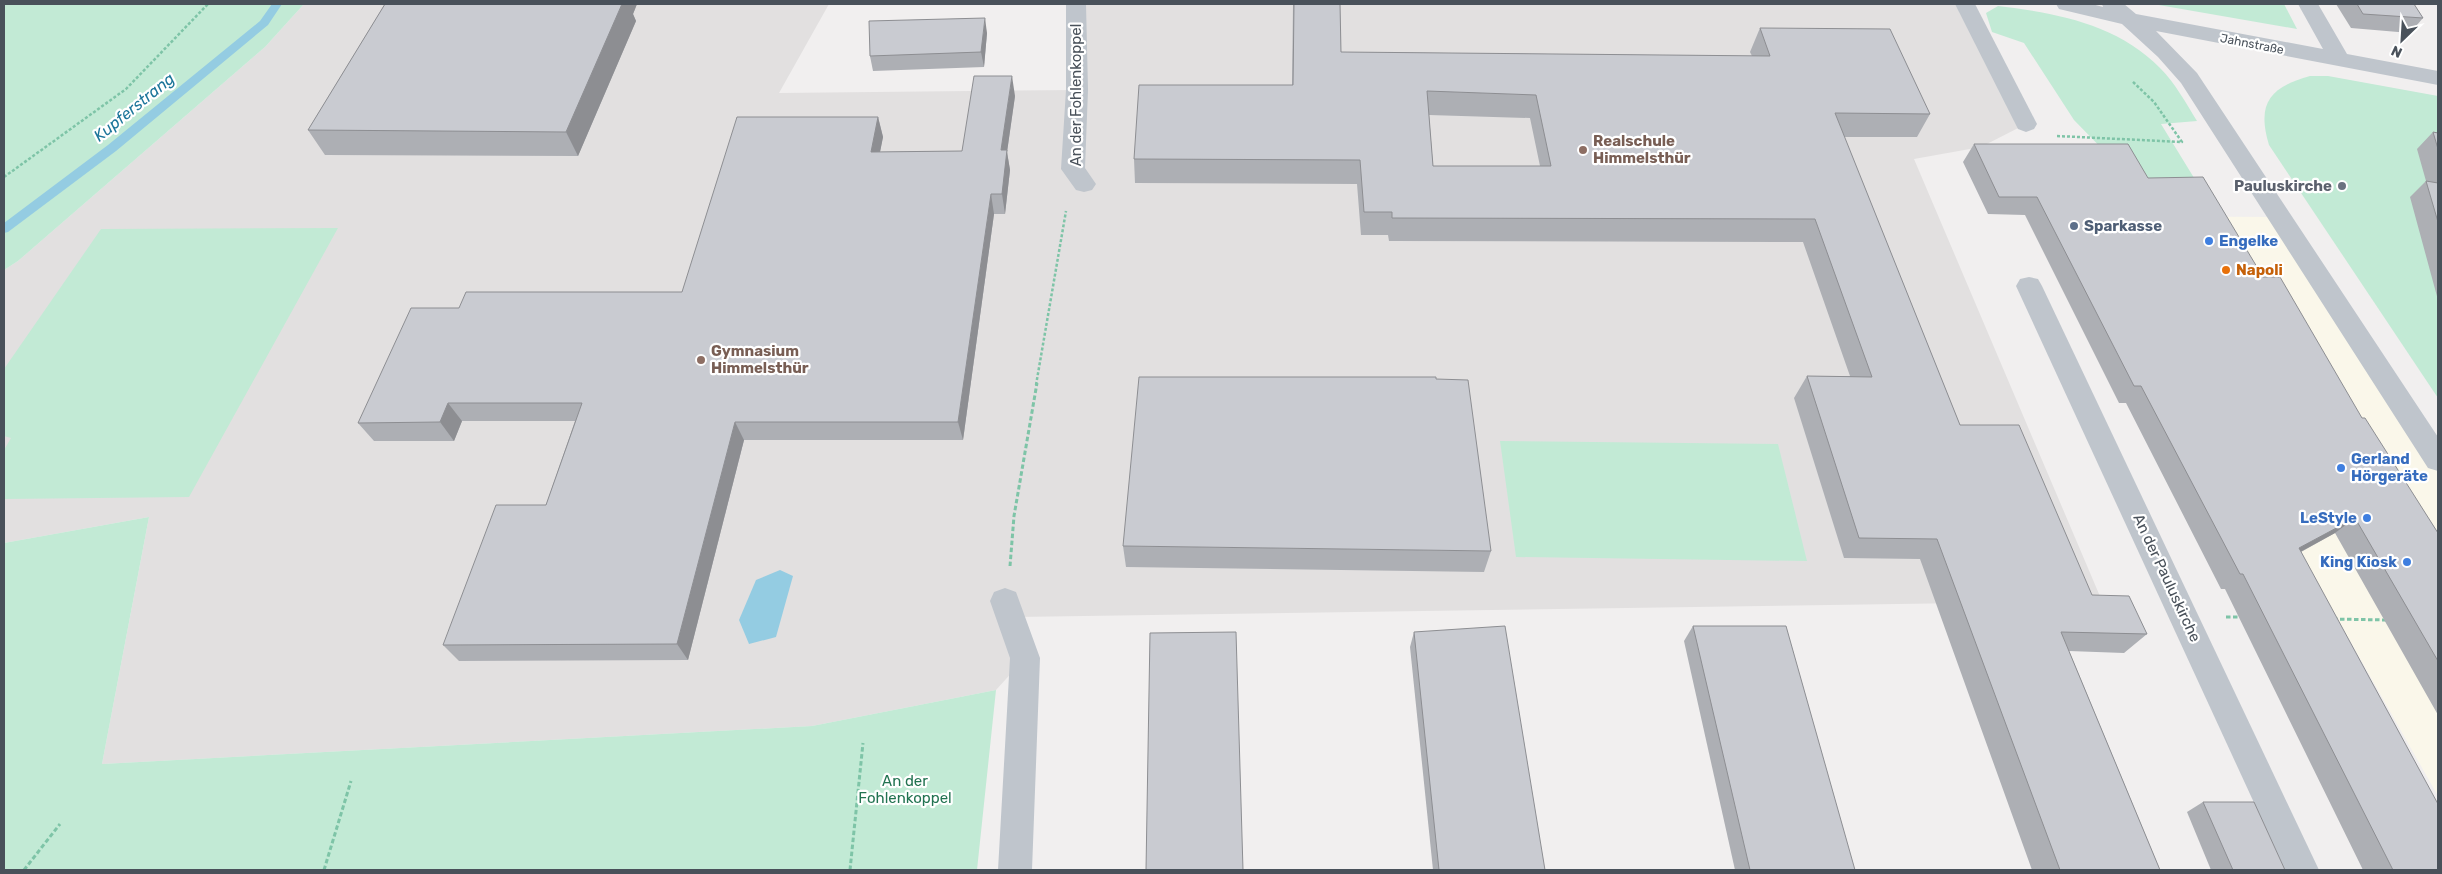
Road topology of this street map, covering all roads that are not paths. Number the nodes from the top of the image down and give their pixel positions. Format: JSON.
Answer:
{"nodes":[{"id":1,"x":1076,"y":4,"type":"edge"},
{"id":2,"x":1965,"y":4,"type":"edge"},
{"id":3,"x":2066,"y":4,"type":"edge"},
{"id":4,"x":2112,"y":4,"type":"edge"},
{"id":5,"x":2308,"y":4,"type":"edge"},
{"id":6,"x":2131,"y":20,"type":"junction"},
{"id":7,"x":2340,"y":60,"type":"junction"},
{"id":8,"x":2438,"y":78,"type":"edge"},
{"id":9,"x":2026,"y":124,"type":"road end"},
{"id":10,"x":1078,"y":176,"type":"road end"},
{"id":11,"x":2029,"y":286,"type":"dead end"},
{"id":12,"x":2438,"y":460,"type":"edge"},
{"id":13,"x":1005,"y":601,"type":"dead end"},
{"id":14,"x":1014,"y":870,"type":"edge"},
{"id":15,"x":2302,"y":870,"type":"edge"}],
"edges":[{"from":1,"to":10,"type":"street","name":"An der Fohlenkoppel"},
{"from":2,"to":9,"type":"street"},
{"from":3,"to":6,"type":"street","name":"Jahnstraße"},
{"from":4,"to":6,"type":"street"},
{"from":5,"to":7,"type":"street"},
{"from":6,"to":7,"type":"street","name":"Jahnstraße"},
{"from":6,"to":12,"type":"street"},
{"from":7,"to":8,"type":"street","name":"Jahnstraße"},
{"from":11,"to":15,"type":"street","name":"An der Pauluskirche"},
{"from":13,"to":14,"type":"street"}]}
